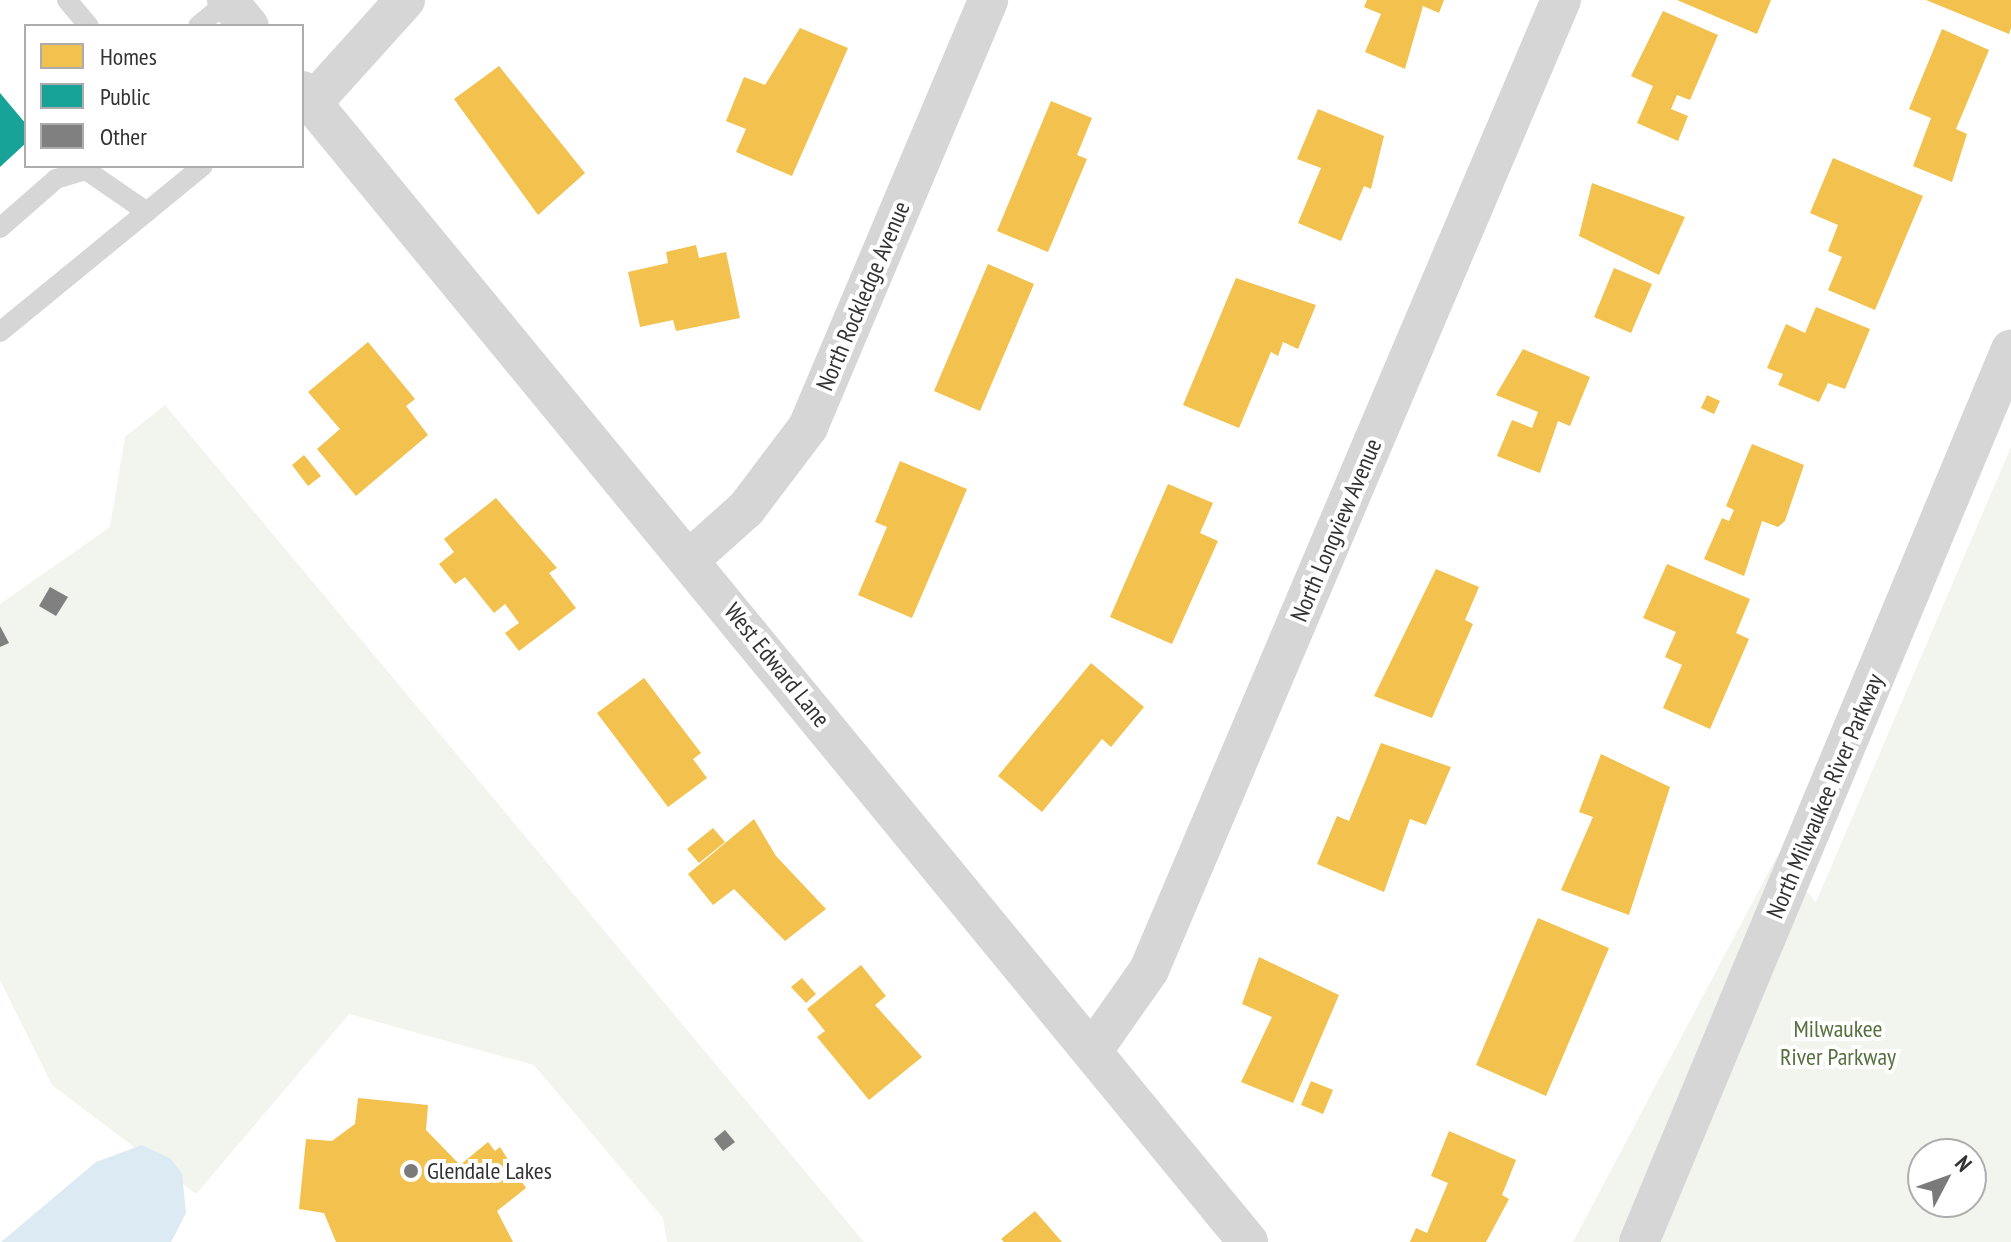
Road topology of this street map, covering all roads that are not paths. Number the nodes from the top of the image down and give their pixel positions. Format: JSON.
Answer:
{"nodes":[{"id":1,"x":67,"y":0,"type":"edge"},
{"id":2,"x":228,"y":0,"type":"edge"},
{"id":3,"x":405,"y":0,"type":"edge"},
{"id":4,"x":988,"y":0,"type":"edge"},
{"id":5,"x":1561,"y":0,"type":"edge"},
{"id":6,"x":87,"y":24,"type":"edge"},
{"id":7,"x":200,"y":24,"type":"edge"},
{"id":8,"x":247,"y":24,"type":"edge"},
{"id":9,"x":307,"y":97,"type":"edge"},
{"id":10,"x":201,"y":168,"type":"edge"},
{"id":11,"x":147,"y":212,"type":"junction"},
{"id":12,"x":0,"y":228,"type":"edge"},
{"id":13,"x":0,"y":332,"type":"edge"},
{"id":14,"x":2011,"y":349,"type":"edge"},
{"id":15,"x":690,"y":559,"type":"junction"},
{"id":16,"x":1093,"y":1050,"type":"junction"},
{"id":17,"x":1248,"y":1242,"type":"edge"},
{"id":18,"x":1639,"y":1242,"type":"edge"}],
"edges":[{"from":1,"to":6,"type":"lane"},
{"from":2,"to":7,"type":"lane"},
{"from":2,"to":8,"type":"street"},
{"from":3,"to":9,"type":"street"},
{"from":4,"to":15,"type":"street","name":"North Rockledge Avenue"},
{"from":5,"to":16,"type":"street","name":"North Longview Avenue"},
{"from":9,"to":15,"type":"street","name":"West Edward Lane"},
{"from":10,"to":11,"type":"lane"},
{"from":11,"to":12,"type":"lane"},
{"from":11,"to":13,"type":"lane"},
{"from":14,"to":18,"type":"street","name":"North Milwaukee River Parkway"},
{"from":15,"to":16,"type":"street","name":"West Edward Lane"},
{"from":16,"to":17,"type":"street","name":"West Edward Lane"}]}
